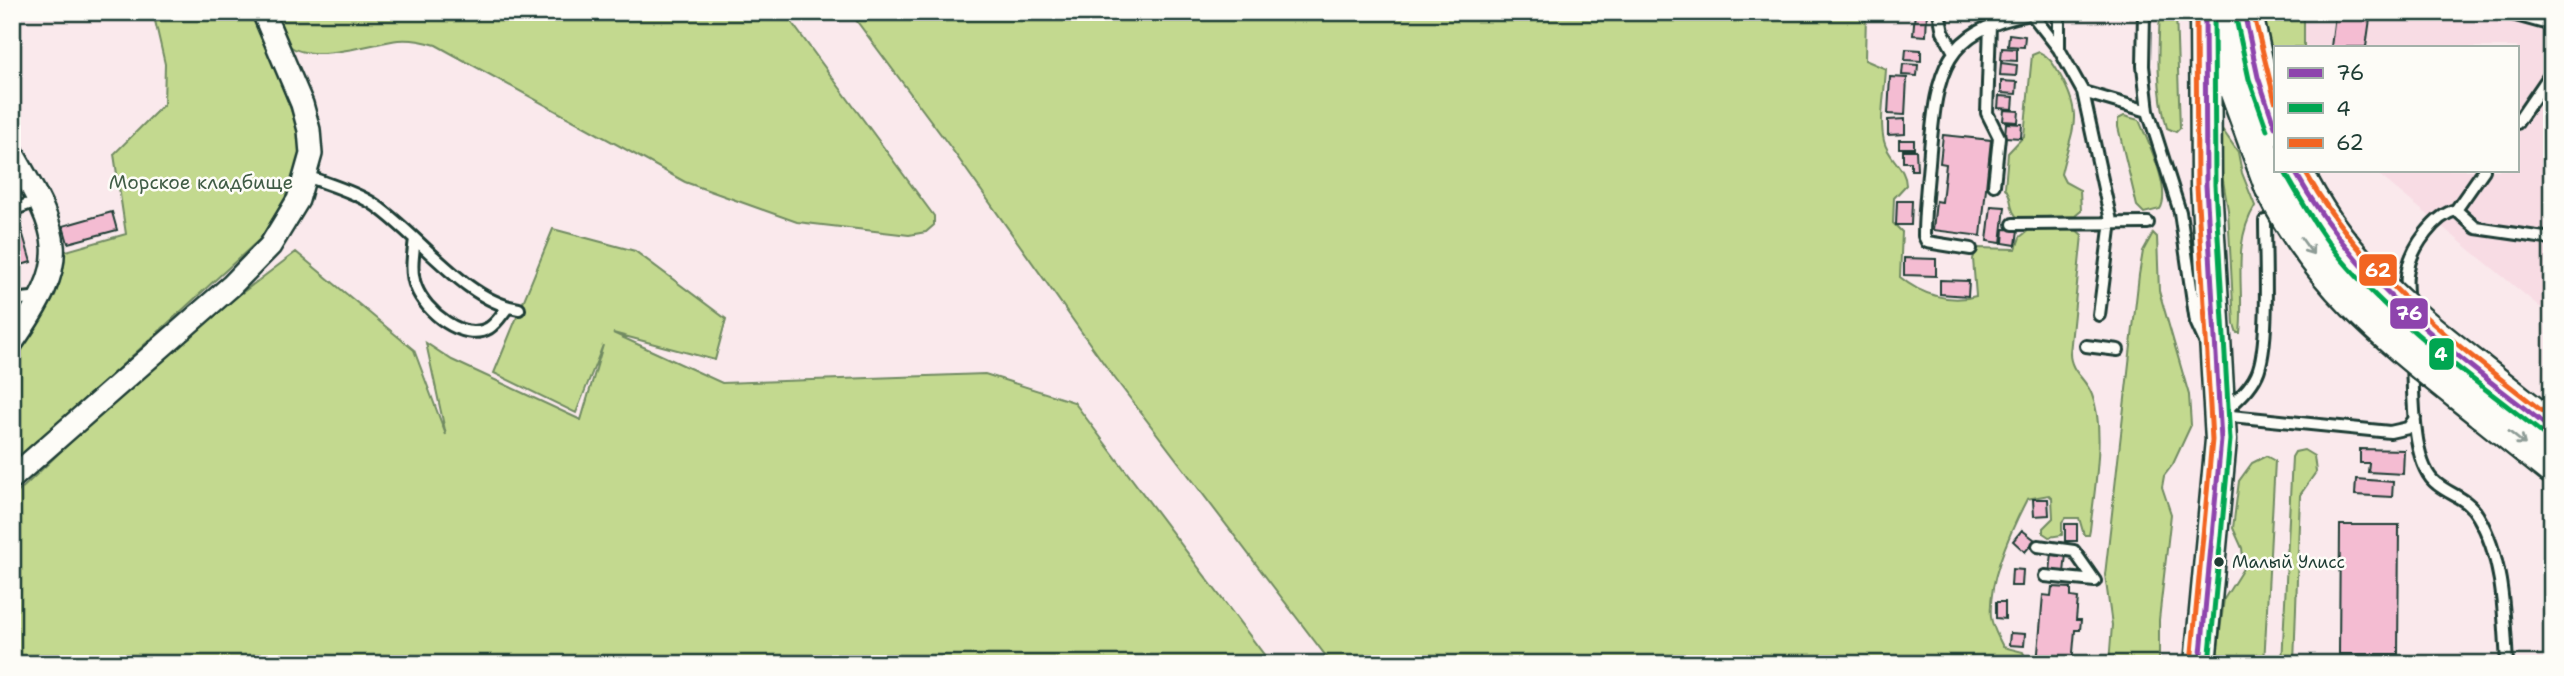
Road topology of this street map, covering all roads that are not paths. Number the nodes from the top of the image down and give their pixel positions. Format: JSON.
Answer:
{"nodes":[{"id":1,"x":263,"y":12,"type":"edge"},
{"id":2,"x":1939,"y":12,"type":"edge"},
{"id":3,"x":2059,"y":12,"type":"edge"},
{"id":4,"x":2144,"y":12,"type":"edge"},
{"id":5,"x":2205,"y":12,"type":"edge"},
{"id":6,"x":2218,"y":12,"type":"edge"},
{"id":7,"x":2244,"y":12,"type":"edge"},
{"id":8,"x":2505,"y":12,"type":"edge"},
{"id":9,"x":2030,"y":13,"type":"edge"},
{"id":10,"x":1990,"y":25,"type":"junction"},
{"id":11,"x":2552,"y":25,"type":"edge"},
{"id":12,"x":2059,"y":49,"type":"junction"},
{"id":13,"x":1954,"y":52,"type":"junction"},
{"id":14,"x":2552,"y":72,"type":"edge"},
{"id":15,"x":2083,"y":92,"type":"junction"},
{"id":16,"x":2243,"y":109,"type":"junction"},
{"id":17,"x":2148,"y":111,"type":"junction"},
{"id":18,"x":2204,"y":111,"type":"junction"},
{"id":19,"x":2518,"y":122,"type":"edge"},
{"id":20,"x":2274,"y":124,"type":"edge"},
{"id":21,"x":12,"y":152,"type":"edge"},
{"id":22,"x":2274,"y":162,"type":"edge"},
{"id":23,"x":2483,"y":172,"type":"edge"},
{"id":24,"x":307,"y":176,"type":"junction"},
{"id":25,"x":2283,"y":178,"type":"edge"},
{"id":26,"x":1994,"y":185,"type":"dead end"},
{"id":27,"x":40,"y":200,"type":"junction"},
{"id":28,"x":12,"y":210,"type":"edge"},
{"id":29,"x":2456,"y":210,"type":"junction"},
{"id":30,"x":2111,"y":221,"type":"junction"},
{"id":31,"x":2265,"y":221,"type":"dead end"},
{"id":32,"x":2148,"y":223,"type":"dead end"},
{"id":33,"x":2013,"y":224,"type":"dead end"},
{"id":34,"x":415,"y":239,"type":"junction"},
{"id":35,"x":2552,"y":239,"type":"edge"},
{"id":36,"x":1971,"y":249,"type":"dead end"},
{"id":37,"x":43,"y":297,"type":"junction"},
{"id":38,"x":12,"y":300,"type":"edge"},
{"id":39,"x":2099,"y":315,"type":"dead end"},
{"id":40,"x":12,"y":343,"type":"edge"},
{"id":41,"x":2086,"y":346,"type":"dead end"},
{"id":42,"x":2118,"y":350,"type":"dead end"},
{"id":43,"x":2217,"y":358,"type":"junction"},
{"id":44,"x":2221,"y":415,"type":"junction"},
{"id":45,"x":2415,"y":418,"type":"junction"},
{"id":46,"x":2552,"y":430,"type":"edge"},
{"id":47,"x":2552,"y":466,"type":"edge"},
{"id":48,"x":12,"y":478,"type":"edge"},
{"id":49,"x":2038,"y":545,"type":"dead end"},
{"id":50,"x":2045,"y":576,"type":"dead end"},
{"id":51,"x":2200,"y":664,"type":"edge"},
{"id":52,"x":2507,"y":664,"type":"edge"}],
"edges":[{"from":1,"to":24,"type":"street"},
{"from":2,"to":13,"type":"lane"},
{"from":3,"to":12,"type":"lane"},
{"from":4,"to":17,"type":"lane"},
{"from":5,"to":18,"type":"main road"},
{"from":6,"to":16,"type":"highway"},
{"from":7,"to":20,"type":"highway"},
{"from":8,"to":11,"type":"lane"},
{"from":9,"to":10,"type":"lane"},
{"from":9,"to":12,"type":"lane"},
{"from":10,"to":13,"type":"lane"},
{"from":10,"to":26,"type":"lane"},
{"from":12,"to":15,"type":"lane"},
{"from":13,"to":36,"type":"lane"},
{"from":14,"to":19,"type":"lane"},
{"from":15,"to":17,"type":"lane"},
{"from":15,"to":30,"type":"lane"},
{"from":16,"to":18,"type":"main road"},
{"from":16,"to":22,"type":"highway"},
{"from":17,"to":43,"type":"lane"},
{"from":18,"to":43,"type":"main road"},
{"from":21,"to":27,"type":"street"},
{"from":23,"to":29,"type":"lane"},
{"from":24,"to":34,"type":"lane"},
{"from":24,"to":48,"type":"street"},
{"from":25,"to":46,"type":"highway","bridge":true},
{"from":25,"to":47,"type":"highway","one_way":true,"bridge":true},
{"from":27,"to":28,"type":"lane"},
{"from":27,"to":37,"type":"street"},
{"from":29,"to":35,"type":"lane"},
{"from":29,"to":45,"type":"lane"},
{"from":30,"to":32,"type":"lane"},
{"from":30,"to":33,"type":"lane"},
{"from":30,"to":39,"type":"lane"},
{"from":31,"to":44,"type":"lane"},
{"from":34,"to":34,"type":"lane"},
{"from":37,"to":38,"type":"lane"},
{"from":37,"to":40,"type":"street"},
{"from":41,"to":42,"type":"lane"},
{"from":43,"to":44,"type":"main road"},
{"from":44,"to":45,"type":"lane"},
{"from":44,"to":51,"type":"main road"},
{"from":45,"to":52,"type":"lane"},
{"from":49,"to":50,"type":"lane"}]}
